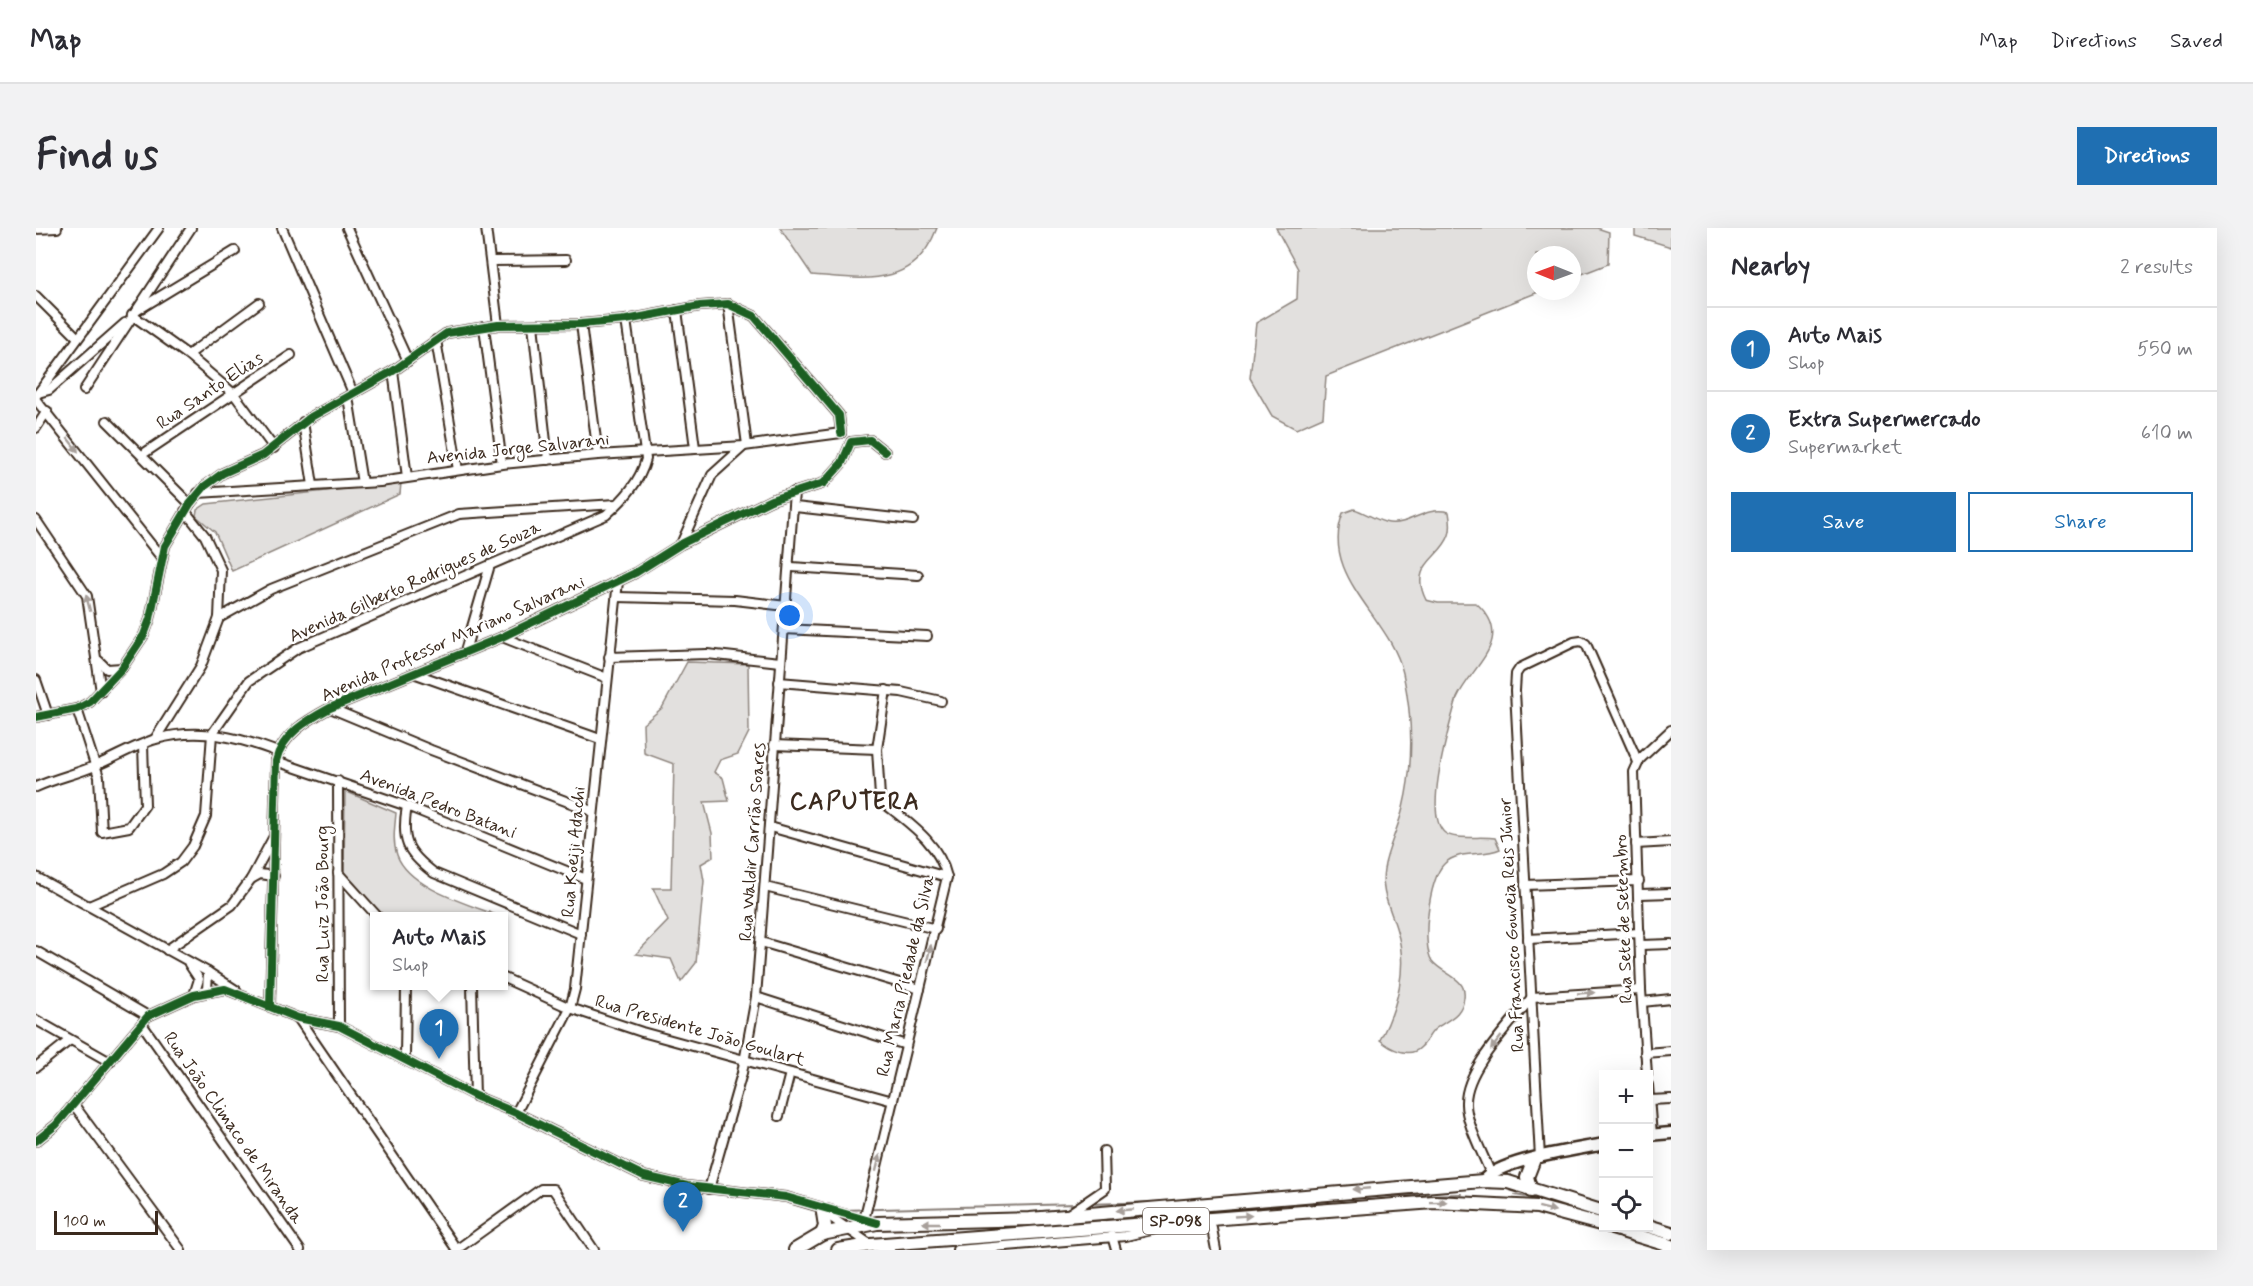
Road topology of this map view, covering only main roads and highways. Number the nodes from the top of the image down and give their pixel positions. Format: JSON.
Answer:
{"nodes":[{"id":1,"x":1537,"y":1158,"type":"road end"},
{"id":2,"x":1486,"y":1177,"type":"junction"},
{"id":3,"x":1509,"y":1182,"type":"junction"},
{"id":4,"x":1337,"y":1191,"type":"junction"},
{"id":5,"x":1531,"y":1191,"type":"junction"},
{"id":6,"x":1481,"y":1203,"type":"junction"},
{"id":7,"x":1497,"y":1205,"type":"junction"},
{"id":8,"x":819,"y":1208,"type":"road end"},
{"id":9,"x":1599,"y":1211,"type":"edge"},
{"id":10,"x":1310,"y":1212,"type":"junction"},
{"id":11,"x":1599,"y":1224,"type":"edge"},
{"id":12,"x":1653,"y":1230,"type":"edge"},
{"id":13,"x":1630,"y":1232,"type":"edge"},
{"id":14,"x":822,"y":1234,"type":"junction"},
{"id":15,"x":1670,"y":1243,"type":"edge"},
{"id":16,"x":795,"y":1250,"type":"edge"},
{"id":17,"x":838,"y":1250,"type":"edge"}],
"edges":[{"from":1,"to":5,"type":"main road"},
{"from":2,"to":3,"type":"main road","number":"SP-098"},
{"from":2,"to":4,"type":"main road","number":"SP-098","one_way":true},
{"from":2,"to":6,"type":"main road"},
{"from":3,"to":5,"type":"main road","number":"SP-098"},
{"from":3,"to":7,"type":"main road"},
{"from":4,"to":10,"type":"main road"},
{"from":4,"to":14,"type":"main road","number":"SP-098","one_way":true},
{"from":5,"to":9,"type":"main road","number":"SP-098"},
{"from":6,"to":7,"type":"main road","number":"SP-098"},
{"from":10,"to":6,"type":"main road","number":"SP-098","one_way":true},
{"from":7,"to":11,"type":"main road","number":"SP-098","one_way":true},
{"from":8,"to":14,"type":"main road"},
{"from":17,"to":10,"type":"main road","number":"SP-098","one_way":true},
{"from":12,"to":15,"type":"main road"},
{"from":13,"to":15,"type":"main road"},
{"from":14,"to":16,"type":"main road","number":"SP-098"}]}
